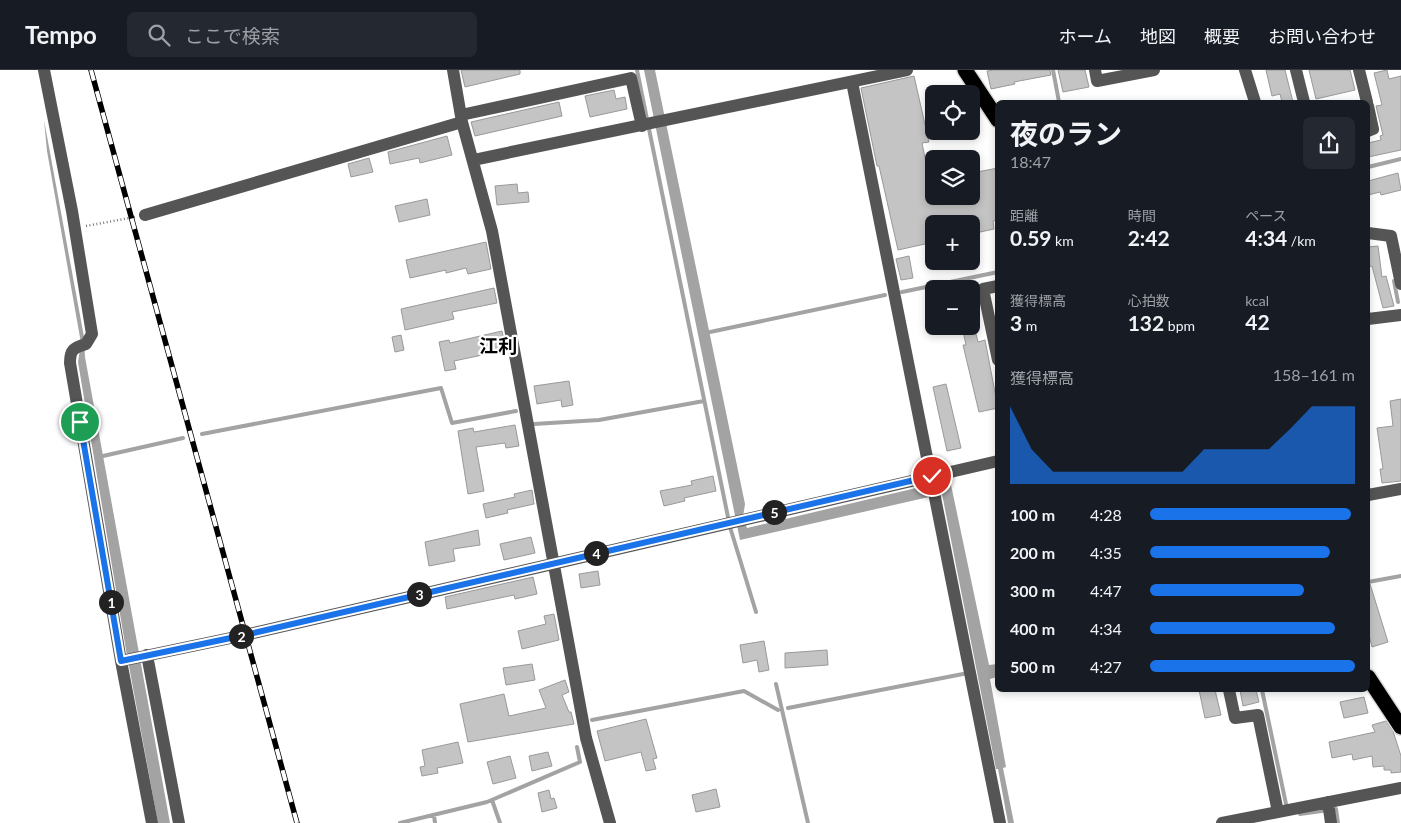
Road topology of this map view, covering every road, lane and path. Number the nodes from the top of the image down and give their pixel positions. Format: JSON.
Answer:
{"nodes":[{"id":1,"x":44,"y":70,"type":"edge"},
{"id":2,"x":453,"y":70,"type":"edge"},
{"id":3,"x":906,"y":70,"type":"edge"},
{"id":4,"x":965,"y":70,"type":"edge"},
{"id":5,"x":1095,"y":70,"type":"edge"},
{"id":6,"x":1154,"y":70,"type":"edge"},
{"id":7,"x":1245,"y":70,"type":"edge"},
{"id":8,"x":1296,"y":70,"type":"edge"},
{"id":9,"x":1359,"y":70,"type":"edge"},
{"id":10,"x":852,"y":82,"type":"junction"},
{"id":11,"x":1254,"y":100,"type":"edge"},
{"id":12,"x":1304,"y":100,"type":"edge"},
{"id":13,"x":1366,"y":100,"type":"edge"},
{"id":14,"x":995,"y":115,"type":"edge"},
{"id":15,"x":1370,"y":116,"type":"edge"},
{"id":16,"x":461,"y":119,"type":"junction"},
{"id":17,"x":642,"y":126,"type":"junction"},
{"id":18,"x":1370,"y":130,"type":"edge"},
{"id":19,"x":473,"y":160,"type":"junction"},
{"id":20,"x":145,"y":215,"type":"joint"},
{"id":21,"x":75,"y":228,"type":"junction"},
{"id":22,"x":1370,"y":233,"type":"edge"},
{"id":23,"x":1401,"y":284,"type":"edge"},
{"id":24,"x":995,"y":287,"type":"edge"},
{"id":25,"x":1401,"y":314,"type":"edge"},
{"id":26,"x":1370,"y":319,"type":"edge"},
{"id":27,"x":995,"y":346,"type":"edge"},
{"id":28,"x":995,"y":462,"type":"edge"},
{"id":29,"x":932,"y":476,"type":"junction"},
{"id":30,"x":1401,"y":489,"type":"edge"},
{"id":31,"x":1370,"y":495,"type":"edge"},
{"id":32,"x":554,"y":563,"type":"junction"},
{"id":33,"x":148,"y":655,"type":"junction"},
{"id":34,"x":121,"y":661,"type":"junction"},
{"id":35,"x":1370,"y":680,"type":"edge"},
{"id":36,"x":1229,"y":692,"type":"edge"},
{"id":37,"x":1401,"y":727,"type":"edge"},
{"id":38,"x":1401,"y":788,"type":"edge"},
{"id":39,"x":1278,"y":812,"type":"junction"},
{"id":40,"x":1330,"y":813,"type":"edge"},
{"id":41,"x":1252,"y":820,"type":"edge"},
{"id":42,"x":152,"y":823,"type":"edge"},
{"id":43,"x":179,"y":823,"type":"edge"},
{"id":44,"x":610,"y":823,"type":"edge"},
{"id":45,"x":1000,"y":823,"type":"edge"},
{"id":46,"x":1222,"y":823,"type":"edge"}],
"edges":[{"from":1,"to":21,"type":"street"},
{"from":2,"to":16,"type":"street"},
{"from":3,"to":10,"type":"street"},
{"from":4,"to":14,"type":"highway"},
{"from":5,"to":6,"type":"street"},
{"from":7,"to":11,"type":"street"},
{"from":8,"to":12,"type":"street"},
{"from":9,"to":13,"type":"street"},
{"from":10,"to":17,"type":"street"},
{"from":10,"to":29,"type":"street"},
{"from":15,"to":18,"type":"street"},
{"from":16,"to":17,"type":"street"},
{"from":16,"to":19,"type":"street"},
{"from":16,"to":20,"type":"street"},
{"from":17,"to":19,"type":"street"},
{"from":19,"to":32,"type":"street"},
{"from":20,"to":21,"type":"path"},
{"from":21,"to":34,"type":"street"},
{"from":22,"to":23,"type":"street"},
{"from":24,"to":27,"type":"street"},
{"from":25,"to":26,"type":"street"},
{"from":28,"to":29,"type":"street"},
{"from":29,"to":32,"type":"street"},
{"from":29,"to":45,"type":"street"},
{"from":30,"to":31,"type":"street"},
{"from":32,"to":33,"type":"street"},
{"from":32,"to":44,"type":"street"},
{"from":33,"to":34,"type":"street"},
{"from":33,"to":43,"type":"street"},
{"from":34,"to":42,"type":"street"},
{"from":35,"to":37,"type":"highway"},
{"from":36,"to":39,"type":"street"},
{"from":38,"to":40,"type":"street"},
{"from":39,"to":40,"type":"street"},
{"from":39,"to":41,"type":"street"},
{"from":41,"to":46,"type":"street"}]}
